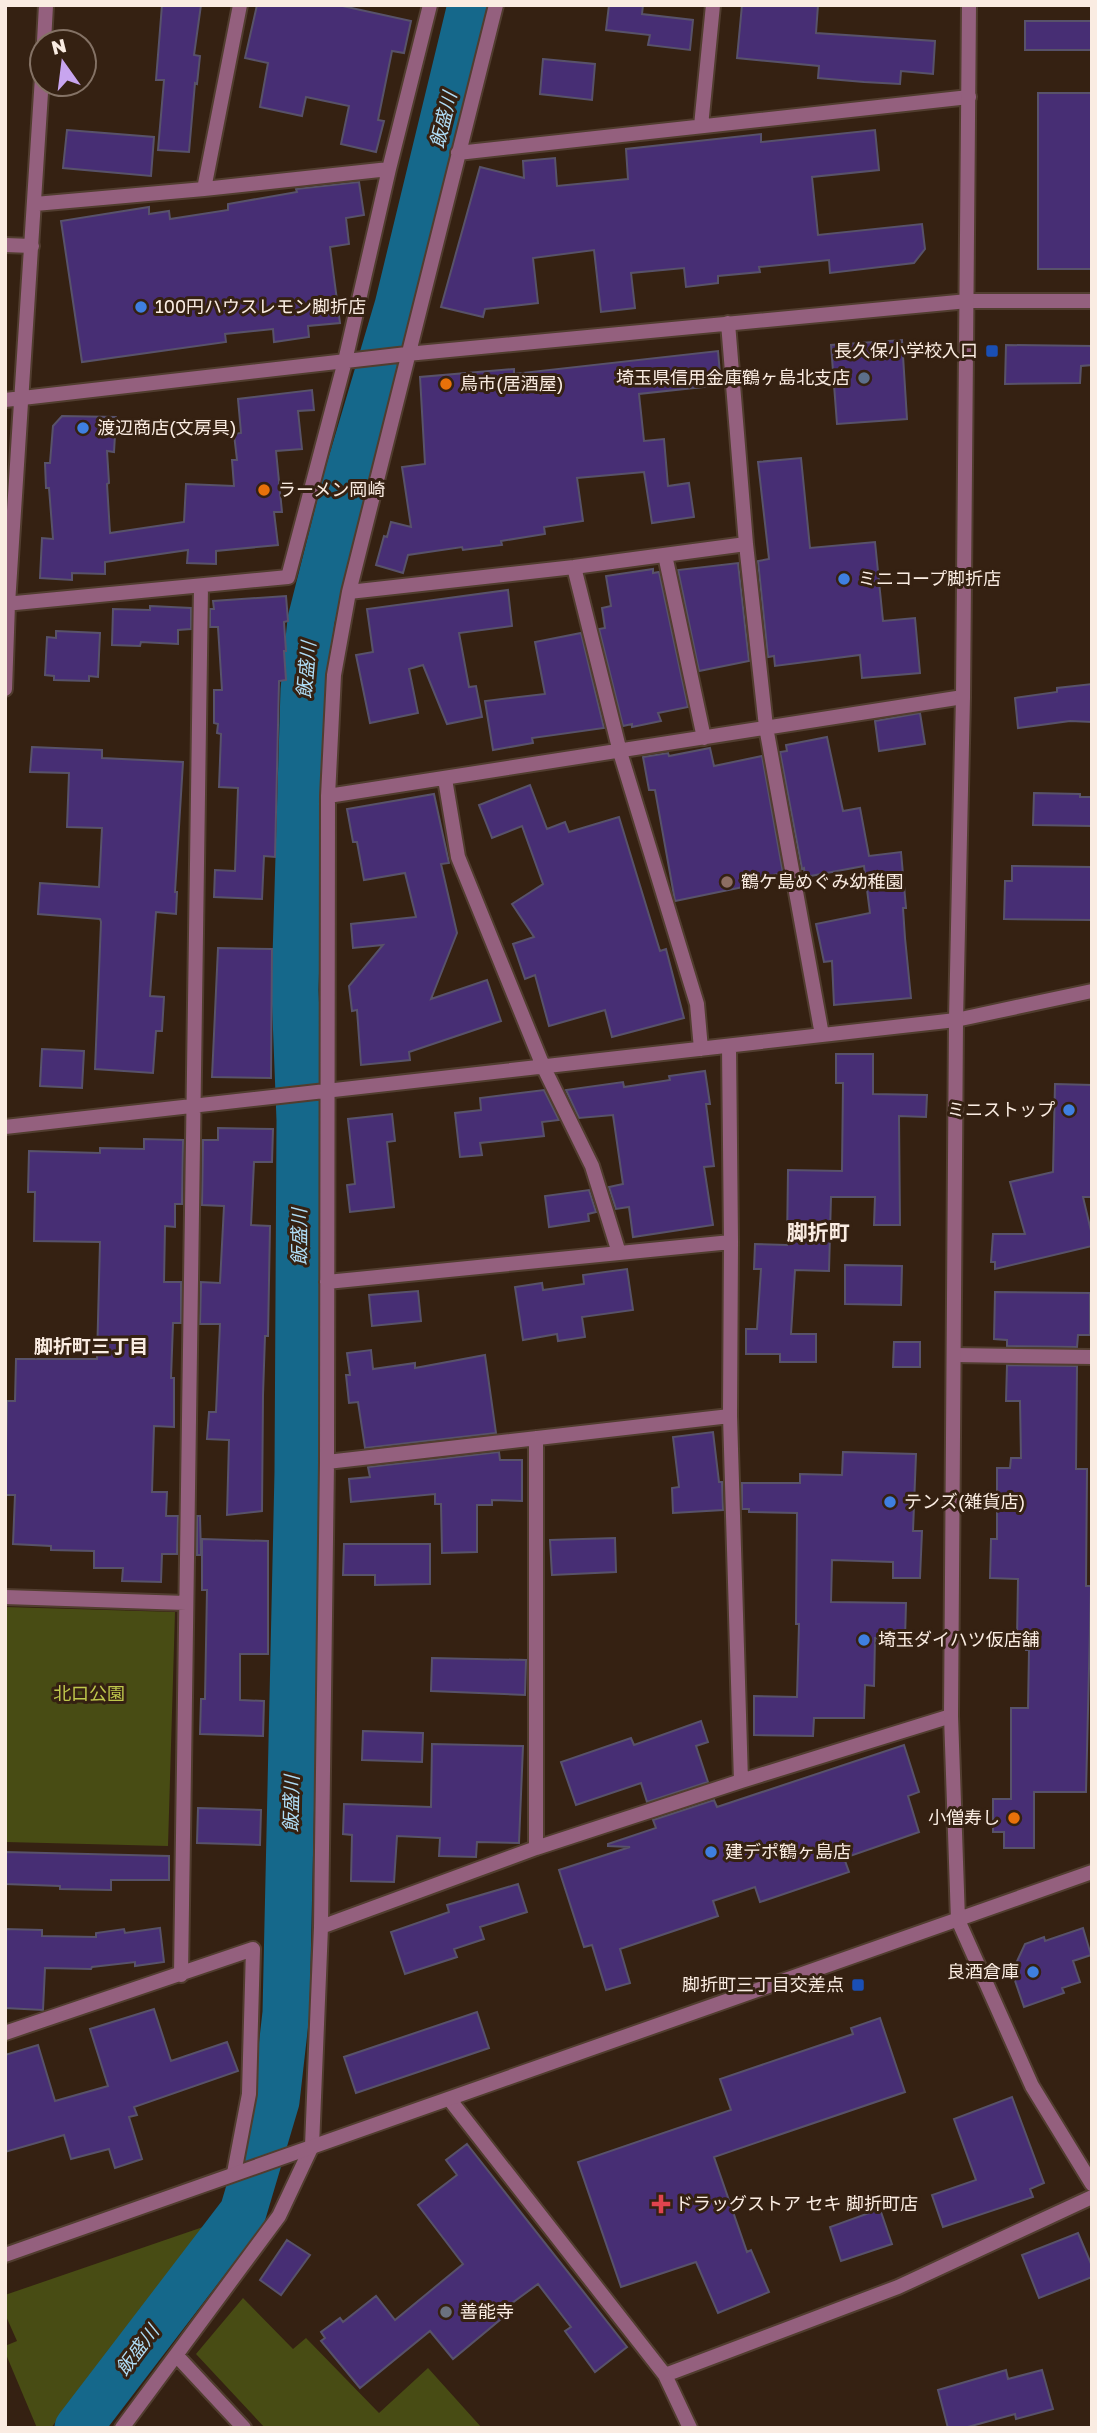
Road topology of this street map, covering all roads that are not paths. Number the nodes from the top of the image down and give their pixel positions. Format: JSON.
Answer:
{"nodes":[{"id":1,"x":46,"y":5,"type":"edge"},
{"id":2,"x":240,"y":5,"type":"edge"},
{"id":3,"x":430,"y":5,"type":"edge"},
{"id":4,"x":496,"y":5,"type":"edge"},
{"id":5,"x":713,"y":5,"type":"edge"},
{"id":6,"x":970,"y":5,"type":"edge"},
{"id":7,"x":45,"y":28,"type":"edge"},
{"id":8,"x":969,"y":97,"type":"junction"},
{"id":9,"x":41,"y":98,"type":"edge"},
{"id":10,"x":701,"y":126,"type":"junction"},
{"id":11,"x":458,"y":153,"type":"junction"},
{"id":12,"x":389,"y":169,"type":"junction"},
{"id":13,"x":204,"y":189,"type":"junction"},
{"id":14,"x":35,"y":204,"type":"junction"},
{"id":15,"x":5,"y":246,"type":"edge"},
{"id":16,"x":32,"y":246,"type":"junction"},
{"id":17,"x":968,"y":301,"type":"junction"},
{"id":18,"x":1092,"y":301,"type":"edge"},
{"id":19,"x":728,"y":323,"type":"junction"},
{"id":20,"x":407,"y":354,"type":"junction"},
{"id":21,"x":345,"y":361,"type":"junction"},
{"id":22,"x":22,"y":397,"type":"junction"},
{"id":23,"x":5,"y":400,"type":"edge"},
{"id":24,"x":746,"y":544,"type":"junction"},
{"id":25,"x":665,"y":555,"type":"junction"},
{"id":26,"x":574,"y":567,"type":"junction"},
{"id":27,"x":201,"y":586,"type":"junction"},
{"id":28,"x":349,"y":592,"type":"junction"},
{"id":29,"x":7,"y":604,"type":"edge"},
{"id":30,"x":5,"y":689,"type":"edge"},
{"id":31,"x":963,"y":697,"type":"junction"},
{"id":32,"x":766,"y":727,"type":"junction"},
{"id":33,"x":704,"y":738,"type":"junction"},
{"id":34,"x":620,"y":752,"type":"junction"},
{"id":35,"x":445,"y":779,"type":"junction"},
{"id":36,"x":328,"y":796,"type":"junction"},
{"id":37,"x":1092,"y":991,"type":"edge"},
{"id":38,"x":956,"y":1020,"type":"junction"},
{"id":39,"x":822,"y":1035,"type":"junction"},
{"id":40,"x":729,"y":1046,"type":"junction"},
{"id":41,"x":701,"y":1049,"type":"junction"},
{"id":42,"x":543,"y":1066,"type":"junction"},
{"id":43,"x":328,"y":1090,"type":"junction"},
{"id":44,"x":192,"y":1107,"type":"junction"},
{"id":45,"x":5,"y":1126,"type":"edge"},
{"id":46,"x":731,"y":1242,"type":"junction"},
{"id":47,"x":619,"y":1253,"type":"junction"},
{"id":48,"x":327,"y":1282,"type":"junction"},
{"id":49,"x":954,"y":1355,"type":"junction"},
{"id":50,"x":1092,"y":1357,"type":"edge"},
{"id":51,"x":730,"y":1416,"type":"junction"},
{"id":52,"x":536,"y":1438,"type":"junction"},
{"id":53,"x":327,"y":1462,"type":"junction"},
{"id":54,"x":5,"y":1597,"type":"edge"},
{"id":55,"x":186,"y":1603,"type":"junction"},
{"id":56,"x":951,"y":1716,"type":"junction"},
{"id":57,"x":741,"y":1780,"type":"junction"},
{"id":58,"x":536,"y":1848,"type":"junction"},
{"id":59,"x":1092,"y":1872,"type":"edge"},
{"id":60,"x":958,"y":1920,"type":"junction"},
{"id":61,"x":321,"y":1927,"type":"junction"},
{"id":62,"x":181,"y":1975,"type":"junction"},
{"id":63,"x":5,"y":2033,"type":"edge"},
{"id":64,"x":450,"y":2100,"type":"junction"},
{"id":65,"x":312,"y":2146,"type":"junction"},
{"id":66,"x":234,"y":2174,"type":"junction"},
{"id":67,"x":1092,"y":2184,"type":"edge"},
{"id":68,"x":1092,"y":2197,"type":"edge"},
{"id":69,"x":5,"y":2255,"type":"edge"},
{"id":70,"x":177,"y":2356,"type":"junction"},
{"id":71,"x":665,"y":2375,"type":"junction"},
{"id":72,"x":122,"y":2428,"type":"edge"},
{"id":73,"x":244,"y":2428,"type":"edge"},
{"id":74,"x":690,"y":2428,"type":"edge"}],
"edges":[{"from":1,"to":7,"type":"street"},
{"from":2,"to":13,"type":"street"},
{"from":3,"to":12,"type":"street"},
{"from":4,"to":11,"type":"street"},
{"from":5,"to":10,"type":"street"},
{"from":6,"to":8,"type":"street"},
{"from":8,"to":10,"type":"street"},
{"from":8,"to":17,"type":"street"},
{"from":9,"to":14,"type":"street"},
{"from":10,"to":11,"type":"street"},
{"from":11,"to":20,"type":"street"},
{"from":12,"to":13,"type":"street"},
{"from":12,"to":21,"type":"street"},
{"from":13,"to":14,"type":"street"},
{"from":14,"to":16,"type":"street"},
{"from":15,"to":16,"type":"street"},
{"from":16,"to":22,"type":"street"},
{"from":17,"to":18,"type":"street"},
{"from":17,"to":19,"type":"street"},
{"from":17,"to":31,"type":"street"},
{"from":19,"to":20,"type":"street"},
{"from":19,"to":24,"type":"street"},
{"from":20,"to":21,"type":"street"},
{"from":20,"to":28,"type":"street"},
{"from":21,"to":22,"type":"street"},
{"from":21,"to":27,"type":"street"},
{"from":22,"to":23,"type":"street"},
{"from":22,"to":29,"type":"street"},
{"from":24,"to":25,"type":"street"},
{"from":24,"to":32,"type":"street"},
{"from":25,"to":26,"type":"street"},
{"from":25,"to":33,"type":"street"},
{"from":26,"to":28,"type":"street"},
{"from":26,"to":34,"type":"street"},
{"from":27,"to":29,"type":"street"},
{"from":27,"to":44,"type":"street"},
{"from":28,"to":36,"type":"street"},
{"from":29,"to":30,"type":"street"},
{"from":31,"to":32,"type":"street"},
{"from":31,"to":38,"type":"street"},
{"from":32,"to":33,"type":"street"},
{"from":32,"to":39,"type":"street"},
{"from":33,"to":34,"type":"street"},
{"from":34,"to":35,"type":"street"},
{"from":34,"to":41,"type":"street"},
{"from":35,"to":36,"type":"street"},
{"from":35,"to":42,"type":"street"},
{"from":36,"to":43,"type":"street"},
{"from":37,"to":38,"type":"street"},
{"from":38,"to":39,"type":"street"},
{"from":38,"to":49,"type":"street"},
{"from":39,"to":40,"type":"street"},
{"from":40,"to":41,"type":"street"},
{"from":40,"to":46,"type":"street"},
{"from":41,"to":42,"type":"street"},
{"from":42,"to":43,"type":"street"},
{"from":42,"to":47,"type":"street"},
{"from":43,"to":44,"type":"street"},
{"from":43,"to":48,"type":"street"},
{"from":44,"to":45,"type":"street"},
{"from":44,"to":55,"type":"street"},
{"from":46,"to":47,"type":"street"},
{"from":46,"to":51,"type":"street"},
{"from":47,"to":48,"type":"street"},
{"from":48,"to":53,"type":"street"},
{"from":49,"to":50,"type":"street"},
{"from":49,"to":56,"type":"street"},
{"from":51,"to":52,"type":"street"},
{"from":51,"to":57,"type":"street"},
{"from":52,"to":53,"type":"street"},
{"from":52,"to":58,"type":"street"},
{"from":53,"to":61,"type":"street"},
{"from":54,"to":55,"type":"street"},
{"from":55,"to":62,"type":"street"},
{"from":56,"to":57,"type":"street"},
{"from":56,"to":60,"type":"street"},
{"from":57,"to":58,"type":"street"},
{"from":58,"to":61,"type":"street"},
{"from":59,"to":60,"type":"street"},
{"from":60,"to":64,"type":"street"},
{"from":60,"to":67,"type":"street"},
{"from":61,"to":65,"type":"street"},
{"from":62,"to":63,"type":"street"},
{"from":62,"to":66,"type":"street"},
{"from":64,"to":65,"type":"street"},
{"from":64,"to":71,"type":"street"},
{"from":65,"to":66,"type":"street"},
{"from":65,"to":70,"type":"street"},
{"from":66,"to":69,"type":"street"},
{"from":68,"to":71,"type":"street"},
{"from":70,"to":72,"type":"street"},
{"from":70,"to":73,"type":"street"},
{"from":71,"to":74,"type":"street"}]}
